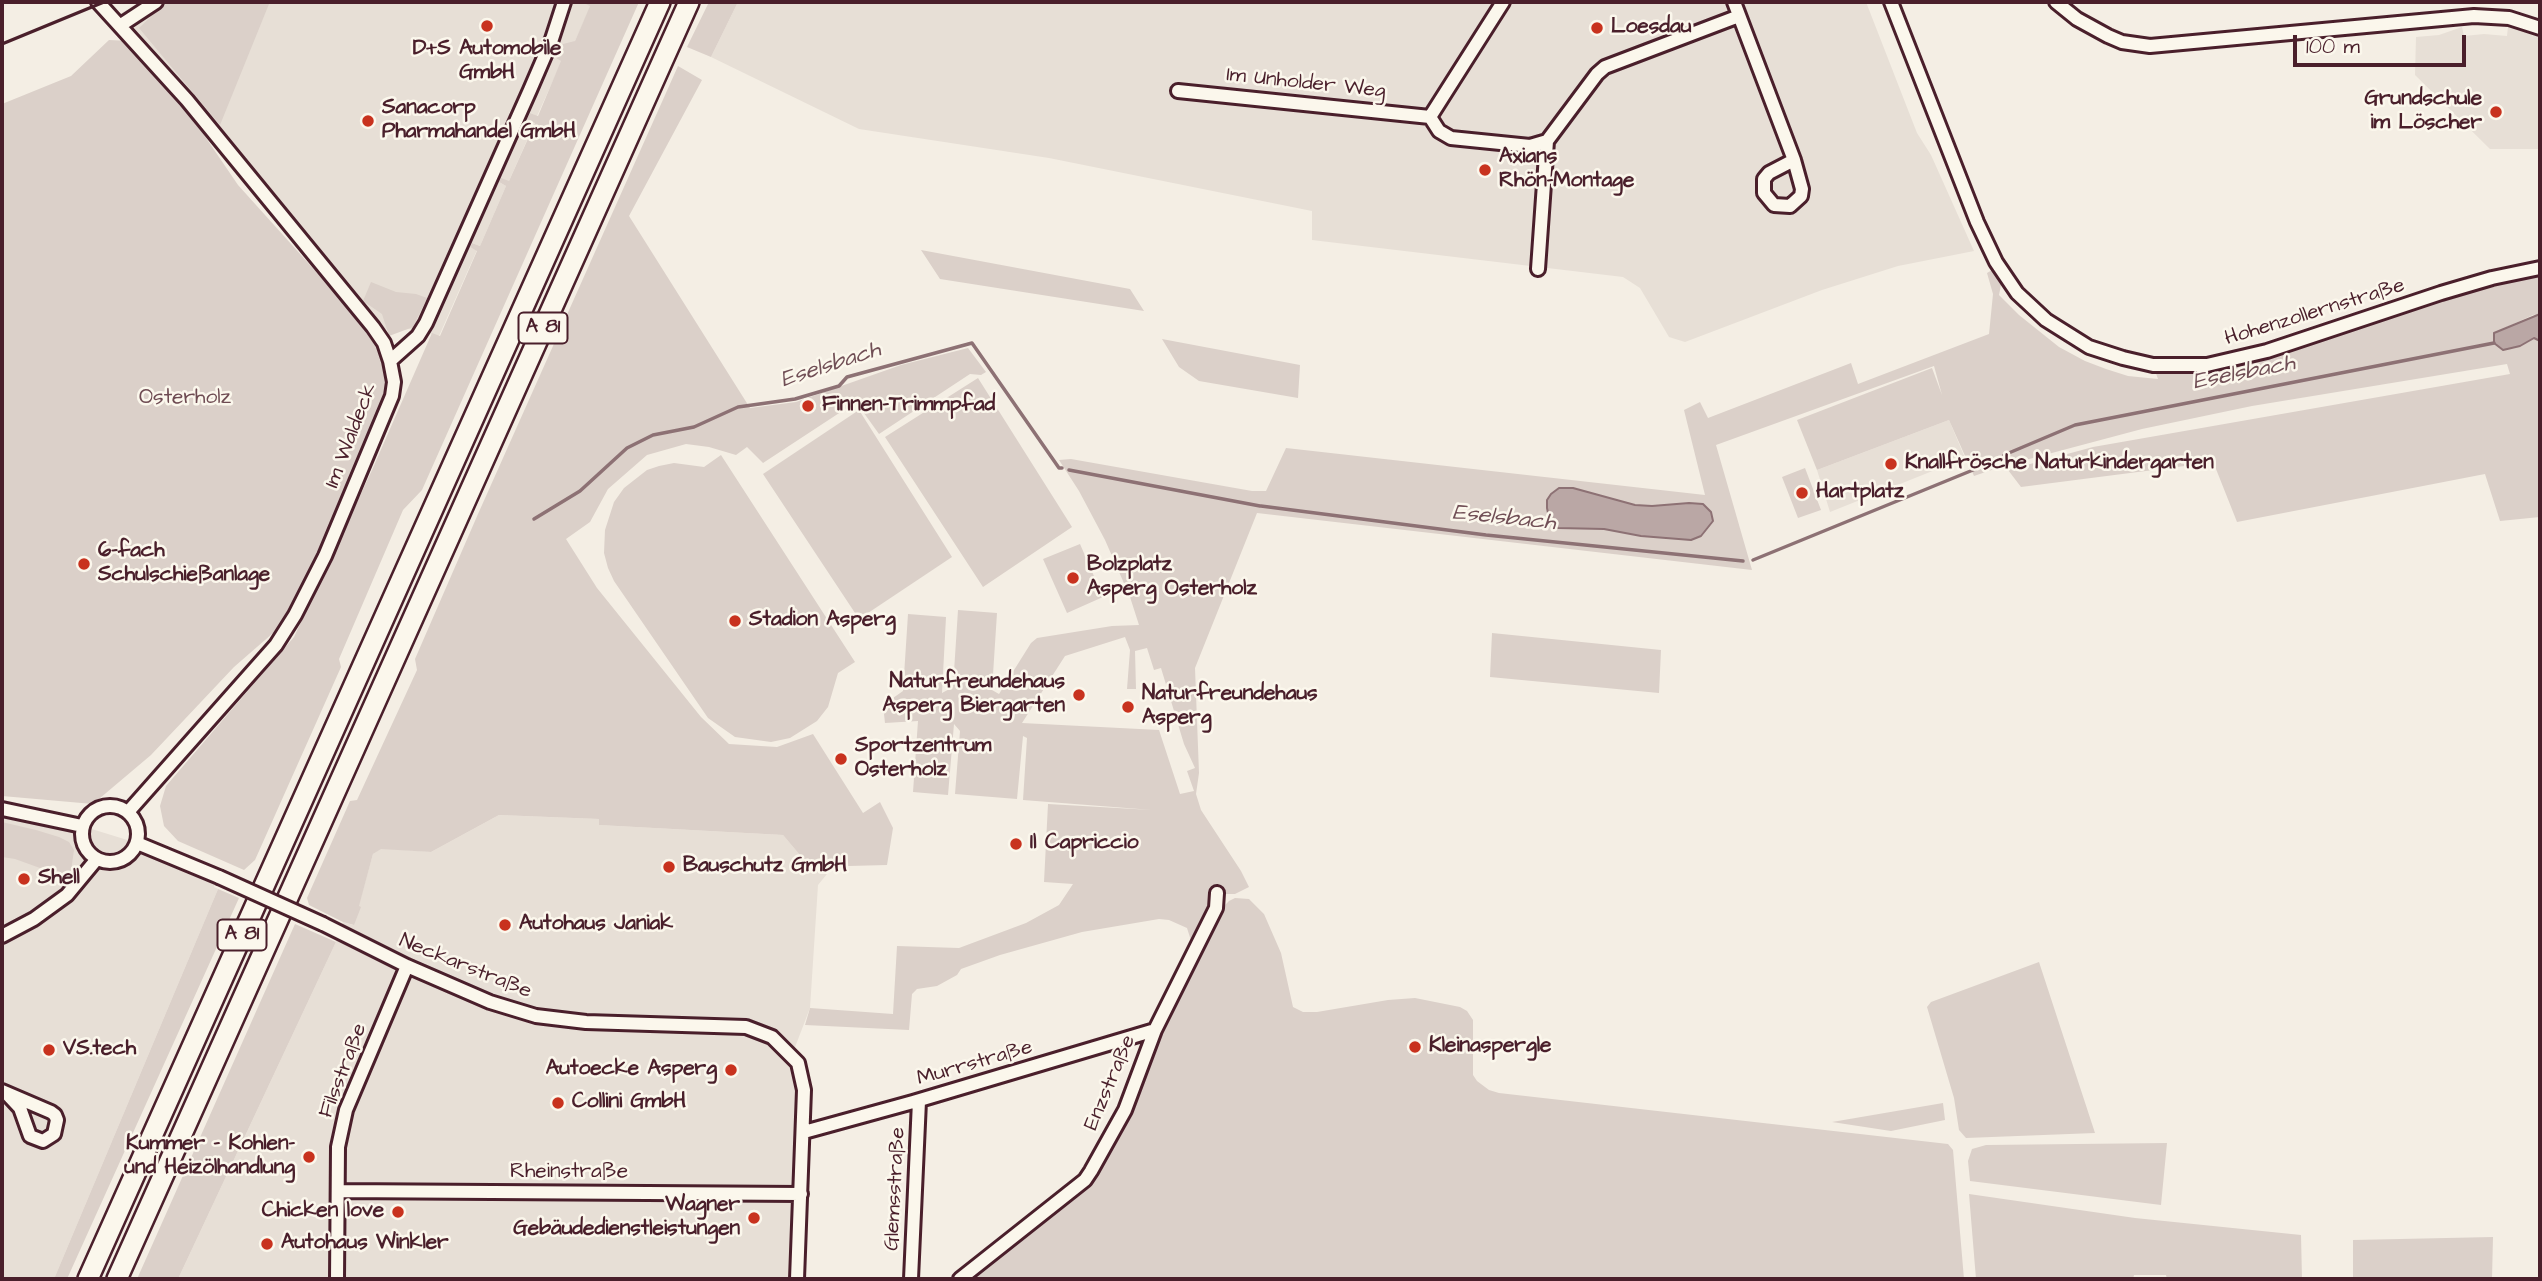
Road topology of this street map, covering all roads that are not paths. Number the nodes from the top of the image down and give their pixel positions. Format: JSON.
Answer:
{"nodes":[{"id":1,"x":98,"y":2,"type":"edge"},
{"id":2,"x":156,"y":2,"type":"edge"},
{"id":3,"x":564,"y":2,"type":"edge"},
{"id":4,"x":660,"y":2,"type":"edge"},
{"id":5,"x":689,"y":2,"type":"edge"},
{"id":6,"x":1503,"y":2,"type":"edge"},
{"id":7,"x":1734,"y":2,"type":"edge"},
{"id":8,"x":1891,"y":2,"type":"edge"},
{"id":9,"x":2056,"y":2,"type":"edge"},
{"id":10,"x":1739,"y":16,"type":"junction"},
{"id":11,"x":121,"y":24,"type":"junction"},
{"id":12,"x":2540,"y":28,"type":"edge"},
{"id":13,"x":1178,"y":91,"type":"dead end"},
{"id":14,"x":1430,"y":117,"type":"junction"},
{"id":15,"x":1547,"y":141,"type":"junction"},
{"id":16,"x":1794,"y":160,"type":"dead end"},
{"id":17,"x":2540,"y":268,"type":"edge"},
{"id":18,"x":1538,"y":269,"type":"dead end"},
{"id":19,"x":390,"y":361,"type":"junction"},
{"id":20,"x":2,"y":809,"type":"edge"},
{"id":21,"x":128,"y":812,"type":"junction"},
{"id":22,"x":82,"y":826,"type":"junction"},
{"id":23,"x":137,"y":844,"type":"junction"},
{"id":24,"x":96,"y":860,"type":"junction"},
{"id":25,"x":1217,"y":894,"type":"dead end"},
{"id":26,"x":2,"y":936,"type":"edge"},
{"id":27,"x":407,"y":966,"type":"junction"},
{"id":28,"x":1155,"y":1030,"type":"junction"},
{"id":29,"x":919,"y":1101,"type":"junction"},
{"id":30,"x":804,"y":1132,"type":"junction"},
{"id":31,"x":338,"y":1191,"type":"junction"},
{"id":32,"x":801,"y":1194,"type":"junction"},
{"id":33,"x":88,"y":1279,"type":"edge"},
{"id":34,"x":117,"y":1279,"type":"edge"},
{"id":35,"x":337,"y":1279,"type":"edge"},
{"id":36,"x":797,"y":1279,"type":"edge"},
{"id":37,"x":911,"y":1279,"type":"edge"},
{"id":38,"x":960,"y":1279,"type":"edge"}],
"edges":[{"from":1,"to":11,"type":"street"},
{"from":2,"to":11,"type":"street"},
{"from":3,"to":19,"type":"street","name":"Im Waldeck"},
{"from":4,"to":33,"type":"highway","number":"A 81"},
{"from":5,"to":34,"type":"highway","number":"A 81"},
{"from":6,"to":14,"type":"street"},
{"from":7,"to":10,"type":"street"},
{"from":8,"to":17,"type":"street","name":"Hohenzollernstraße"},
{"from":9,"to":12,"type":"street"},
{"from":10,"to":15,"type":"street"},
{"from":10,"to":16,"type":"street"},
{"from":11,"to":19,"type":"street"},
{"from":13,"to":14,"type":"street","name":"Im Unholder Weg"},
{"from":14,"to":15,"type":"street"},
{"from":15,"to":18,"type":"street"},
{"from":19,"to":21,"type":"street","name":"Im Waldeck"},
{"from":20,"to":22,"type":"street"},
{"from":21,"to":22,"type":"street"},
{"from":21,"to":23,"type":"street"},
{"from":22,"to":24,"type":"street"},
{"from":23,"to":24,"type":"street"},
{"from":23,"to":27,"type":"street","name":"Neckarstraße","bridge":true},
{"from":24,"to":26,"type":"street"},
{"from":25,"to":28,"type":"street","name":"Enzstraße"},
{"from":27,"to":30,"type":"street","name":"Neckarstraße"},
{"from":27,"to":31,"type":"street","name":"Filsstraße"},
{"from":28,"to":29,"type":"street","name":"Murrstraße"},
{"from":28,"to":38,"type":"street","name":"Enzstraße"},
{"from":29,"to":30,"type":"street","name":"Murrstraße"},
{"from":29,"to":37,"type":"street","name":"Glemsstraße"},
{"from":30,"to":32,"type":"street"},
{"from":31,"to":32,"type":"street","name":"Rheinstraße"},
{"from":31,"to":35,"type":"street","name":"Filsstraße"},
{"from":32,"to":36,"type":"street"}]}
